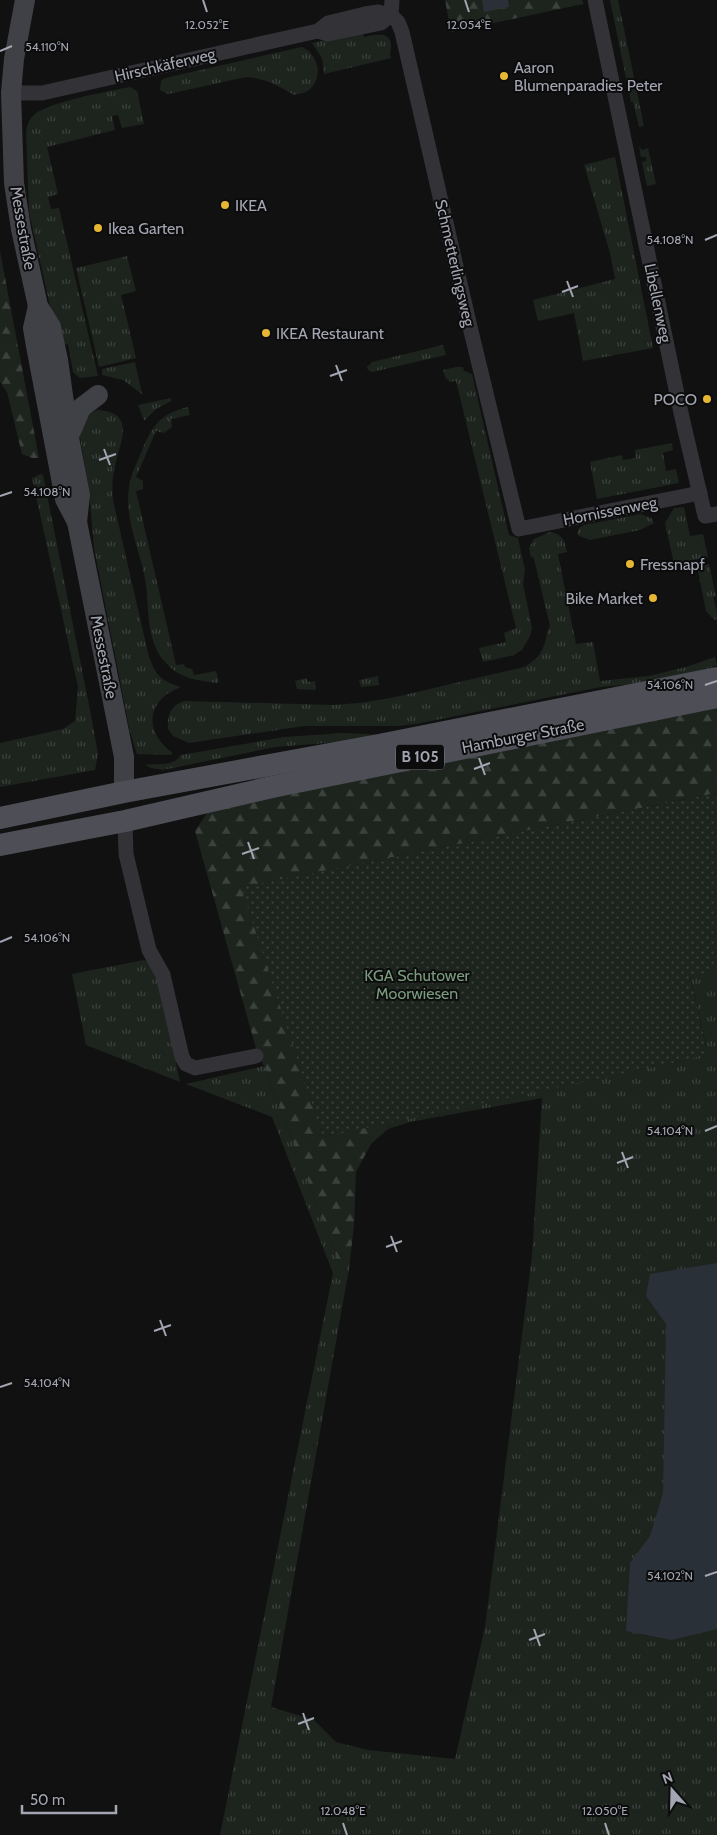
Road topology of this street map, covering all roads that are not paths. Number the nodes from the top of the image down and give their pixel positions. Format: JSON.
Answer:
{"nodes":[{"id":1,"x":25,"y":0,"type":"edge"},
{"id":2,"x":392,"y":0,"type":"edge"},
{"id":3,"x":595,"y":0,"type":"edge"},
{"id":4,"x":391,"y":15,"type":"junction"},
{"id":5,"x":11,"y":93,"type":"junction"},
{"id":6,"x":38,"y":306,"type":"junction"},
{"id":7,"x":98,"y":396,"type":"dead end"},
{"id":8,"x":69,"y":438,"type":"junction"},
{"id":9,"x":700,"y":493,"type":"junction"},
{"id":10,"x":711,"y":515,"type":"edge"},
{"id":11,"x":77,"y":522,"type":"junction"},
{"id":12,"x":519,"y":529,"type":"joint"},
{"id":13,"x":717,"y":678,"type":"edge"},
{"id":14,"x":717,"y":697,"type":"edge"},
{"id":15,"x":124,"y":792,"type":"junction"},
{"id":16,"x":0,"y":818,"type":"edge"},
{"id":17,"x":125,"y":821,"type":"junction"},
{"id":18,"x":0,"y":845,"type":"edge"},
{"id":19,"x":256,"y":1056,"type":"dead end"}],
"edges":[{"from":1,"to":5,"type":"main road","name":"Messestraße"},
{"from":2,"to":4,"type":"street"},
{"from":3,"to":9,"type":"street","name":"Libellenweg"},
{"from":4,"to":5,"type":"street","name":"Hirschkäferweg"},
{"from":4,"to":12,"type":"street","name":"Schmetterlingsweg"},
{"from":5,"to":6,"type":"main road","name":"Messestraße"},
{"from":6,"to":8,"type":"main road","name":"Messestraße"},
{"from":6,"to":11,"type":"main road","name":"Messestraße"},
{"from":7,"to":8,"type":"main road"},
{"from":8,"to":11,"type":"main road","name":"Messestraße"},
{"from":9,"to":10,"type":"street","name":"Libellenweg"},
{"from":9,"to":12,"type":"street","name":"Hornissenweg"},
{"from":11,"to":15,"type":"main road","name":"Messestraße"},
{"from":13,"to":15,"type":"main road","name":"Hamburger Straße","number":"B 105"},
{"from":14,"to":17,"type":"main road","name":"Hamburger Straße","number":"B 105"},
{"from":15,"to":16,"type":"main road","number":"B 105"},
{"from":15,"to":17,"type":"main road"},
{"from":17,"to":18,"type":"main road","number":"B 105"},
{"from":17,"to":19,"type":"street"}]}
